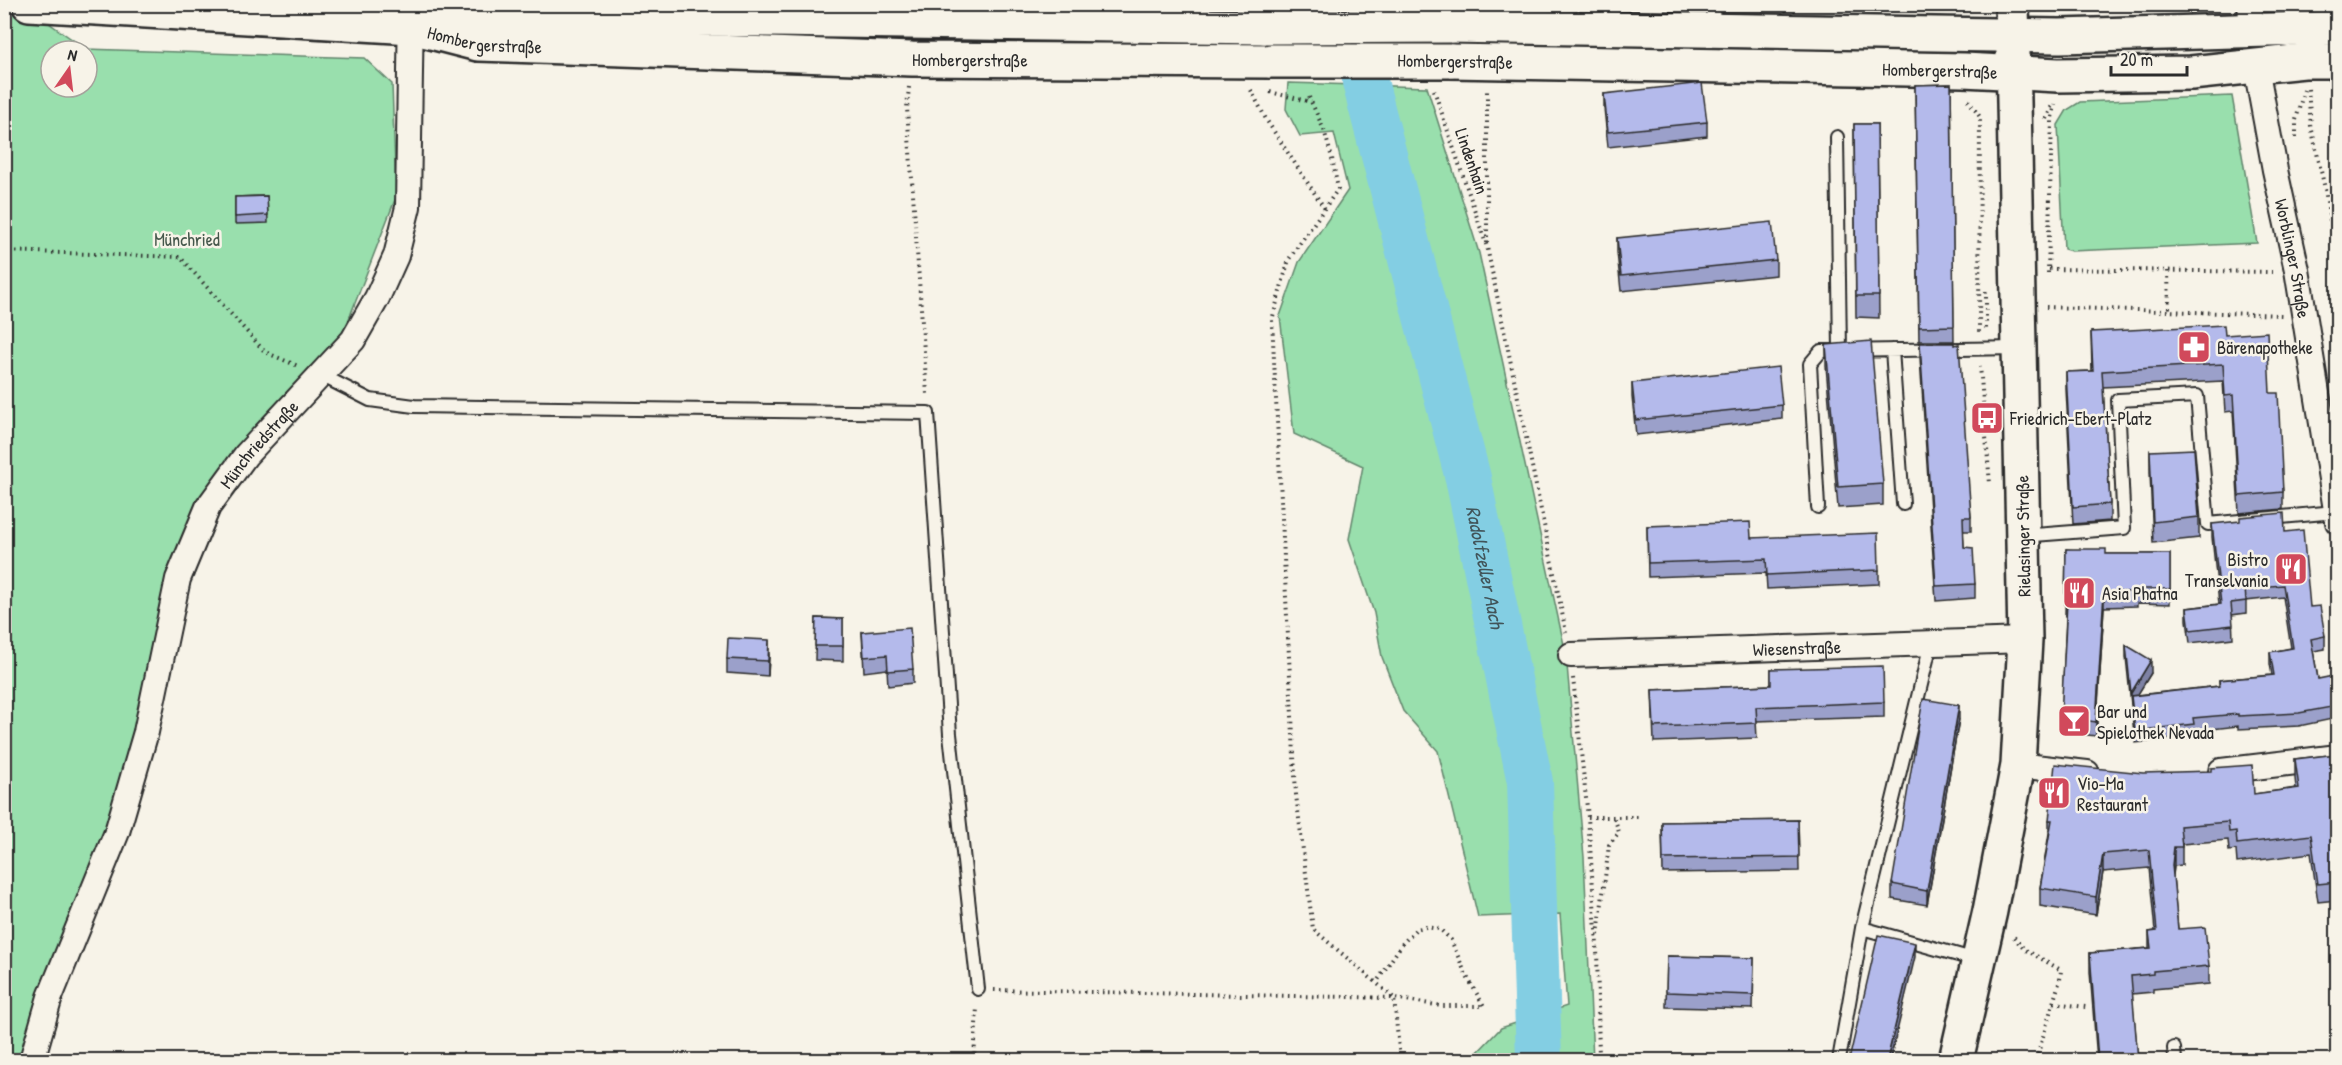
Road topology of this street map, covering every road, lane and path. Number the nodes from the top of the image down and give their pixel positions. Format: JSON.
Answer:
{"nodes":[{"id":1,"x":29,"y":4,"type":"edge"},
{"id":2,"x":412,"y":16,"type":"edge"},
{"id":3,"x":1714,"y":17,"type":"edge"},
{"id":4,"x":2251,"y":18,"type":"edge"},
{"id":5,"x":1461,"y":19,"type":"edge"},
{"id":6,"x":2012,"y":19,"type":"edge"},
{"id":7,"x":2337,"y":28,"type":"edge"},
{"id":8,"x":2337,"y":61,"type":"edge"},
{"id":9,"x":2256,"y":67,"type":"junction"},
{"id":10,"x":1441,"y":72,"type":"junction"},
{"id":11,"x":2012,"y":73,"type":"junction"},
{"id":12,"x":1487,"y":81,"type":"dead end"},
{"id":13,"x":2307,"y":89,"type":"dead end"},
{"id":14,"x":1962,"y":94,"type":"dead end"},
{"id":15,"x":907,"y":108,"type":"dead end"},
{"id":16,"x":1980,"y":117,"type":"junction"},
{"id":17,"x":2046,"y":118,"type":"dead end"},
{"id":18,"x":2052,"y":118,"type":"dead end"},
{"id":19,"x":1837,"y":137,"type":"dead end"},
{"id":20,"x":1325,"y":209,"type":"junction"},
{"id":21,"x":1986,"y":222,"type":"dead end"},
{"id":22,"x":4,"y":251,"type":"edge"},
{"id":23,"x":2297,"y":270,"type":"junction"},
{"id":24,"x":2018,"y":271,"type":"junction"},
{"id":25,"x":2168,"y":271,"type":"junction"},
{"id":26,"x":2337,"y":271,"type":"edge"},
{"id":27,"x":1986,"y":279,"type":"dead end"},
{"id":28,"x":2019,"y":306,"type":"junction"},
{"id":29,"x":2169,"y":310,"type":"junction"},
{"id":30,"x":2304,"y":316,"type":"junction"},
{"id":31,"x":1983,"y":348,"type":"junction"},
{"id":32,"x":2019,"y":348,"type":"junction"},
{"id":33,"x":1892,"y":350,"type":"junction"},
{"id":34,"x":1840,"y":351,"type":"junction"},
{"id":35,"x":321,"y":375,"type":"junction"},
{"id":36,"x":928,"y":413,"type":"junction"},
{"id":37,"x":1991,"y":489,"type":"dead end"},
{"id":38,"x":1903,"y":504,"type":"dead end"},
{"id":39,"x":1818,"y":507,"type":"dead end"},
{"id":40,"x":2336,"y":517,"type":"edge"},
{"id":41,"x":2023,"y":536,"type":"junction"},
{"id":42,"x":2025,"y":640,"type":"junction"},
{"id":43,"x":1931,"y":643,"type":"junction"},
{"id":44,"x":1571,"y":655,"type":"dead end"},
{"id":45,"x":2337,"y":757,"type":"edge"},
{"id":46,"x":2018,"y":765,"type":"junction"},
{"id":47,"x":2199,"y":773,"type":"edge"},
{"id":48,"x":2108,"y":774,"type":"edge"},
{"id":49,"x":1588,"y":817,"type":"dead end"},
{"id":50,"x":1614,"y":817,"type":"junction"},
{"id":51,"x":1639,"y":817,"type":"dead end"},
{"id":52,"x":1990,"y":911,"type":"junction"},
{"id":53,"x":1862,"y":927,"type":"junction"},
{"id":54,"x":1597,"y":945,"type":"dead end"},
{"id":55,"x":1978,"y":961,"type":"junction"},
{"id":56,"x":1376,"y":983,"type":"junction"},
{"id":57,"x":978,"y":989,"type":"junction"},
{"id":58,"x":1394,"y":998,"type":"junction"},
{"id":59,"x":2054,"y":1003,"type":"junction"},
{"id":60,"x":2086,"y":1007,"type":"dead end"},
{"id":61,"x":32,"y":1060,"type":"edge"},
{"id":62,"x":974,"y":1060,"type":"edge"},
{"id":63,"x":1400,"y":1060,"type":"edge"},
{"id":64,"x":1839,"y":1060,"type":"edge"},
{"id":65,"x":1956,"y":1060,"type":"edge"},
{"id":66,"x":2036,"y":1060,"type":"edge"}],
"edges":[{"from":1,"to":2,"type":"main road"},
{"from":2,"to":5,"type":"main road","name":"Hombergerstraße","bridge":true},
{"from":2,"to":10,"type":"main road","name":"Hombergerstraße","bridge":true},
{"from":2,"to":35,"type":"street","name":"Münchriedstraße"},
{"from":3,"to":5,"type":"main road","name":"Hombergerstraße"},
{"from":3,"to":6,"type":"main road","name":"Hombergerstraße"},
{"from":4,"to":6,"type":"main road"},
{"from":4,"to":7,"type":"main road"},
{"from":6,"to":11,"type":"main road","name":"Rielasinger Straße"},
{"from":8,"to":9,"type":"main road"},
{"from":9,"to":11,"type":"main road"},
{"from":9,"to":23,"type":"street","name":"Worblinger Straße"},
{"from":10,"to":11,"type":"main road","name":"Hombergerstraße"},
{"from":10,"to":12,"type":"path","name":"Lindenhain"},
{"from":11,"to":24,"type":"main road","name":"Rielasinger Straße"},
{"from":13,"to":26,"type":"path"},
{"from":14,"to":16,"type":"path"},
{"from":15,"to":36,"type":"path"},
{"from":16,"to":21,"type":"path"},
{"from":16,"to":31,"type":"path"},
{"from":17,"to":18,"type":"path"},
{"from":19,"to":34,"type":"lane"},
{"from":20,"to":20,"type":"path"},
{"from":20,"to":56,"type":"path"},
{"from":22,"to":35,"type":"path"},
{"from":23,"to":25,"type":"path"},
{"from":23,"to":30,"type":"street","name":"Worblinger Straße"},
{"from":24,"to":25,"type":"path"},
{"from":24,"to":28,"type":"main road","name":"Rielasinger Straße"},
{"from":25,"to":29,"type":"path"},
{"from":27,"to":31,"type":"path"},
{"from":28,"to":29,"type":"path"},
{"from":28,"to":32,"type":"main road","name":"Rielasinger Straße"},
{"from":29,"to":30,"type":"path"},
{"from":30,"to":40,"type":"street","name":"Worblinger Straße"},
{"from":31,"to":32,"type":"lane"},
{"from":31,"to":33,"type":"lane"},
{"from":31,"to":37,"type":"path"},
{"from":32,"to":41,"type":"main road","name":"Rielasinger Straße"},
{"from":33,"to":34,"type":"lane"},
{"from":33,"to":38,"type":"lane"},
{"from":34,"to":39,"type":"lane"},
{"from":35,"to":36,"type":"lane"},
{"from":35,"to":61,"type":"street","name":"Münchriedstraße"},
{"from":36,"to":57,"type":"lane"},
{"from":40,"to":41,"type":"lane"},
{"from":41,"to":42,"type":"main road","name":"Rielasinger Straße"},
{"from":42,"to":43,"type":"street","name":"Wiesenstraße"},
{"from":42,"to":46,"type":"main road","name":"Rielasinger Straße"},
{"from":43,"to":44,"type":"street","name":"Wiesenstraße"},
{"from":43,"to":53,"type":"lane"},
{"from":45,"to":47,"type":"street"},
{"from":46,"to":48,"type":"street"},
{"from":46,"to":52,"type":"main road","name":"Rielasinger Straße"},
{"from":49,"to":50,"type":"path"},
{"from":50,"to":51,"type":"path"},
{"from":50,"to":54,"type":"path"},
{"from":52,"to":55,"type":"main road","name":"Rielasinger Straße"},
{"from":52,"to":59,"type":"path"},
{"from":53,"to":55,"type":"lane"},
{"from":53,"to":64,"type":"lane"},
{"from":55,"to":65,"type":"main road","name":"Rielasinger Straße"},
{"from":56,"to":58,"type":"path"},
{"from":56,"to":58,"type":"path"},
{"from":57,"to":58,"type":"path"},
{"from":57,"to":62,"type":"path"},
{"from":58,"to":63,"type":"path"},
{"from":59,"to":60,"type":"path"},
{"from":59,"to":66,"type":"path"}]}
